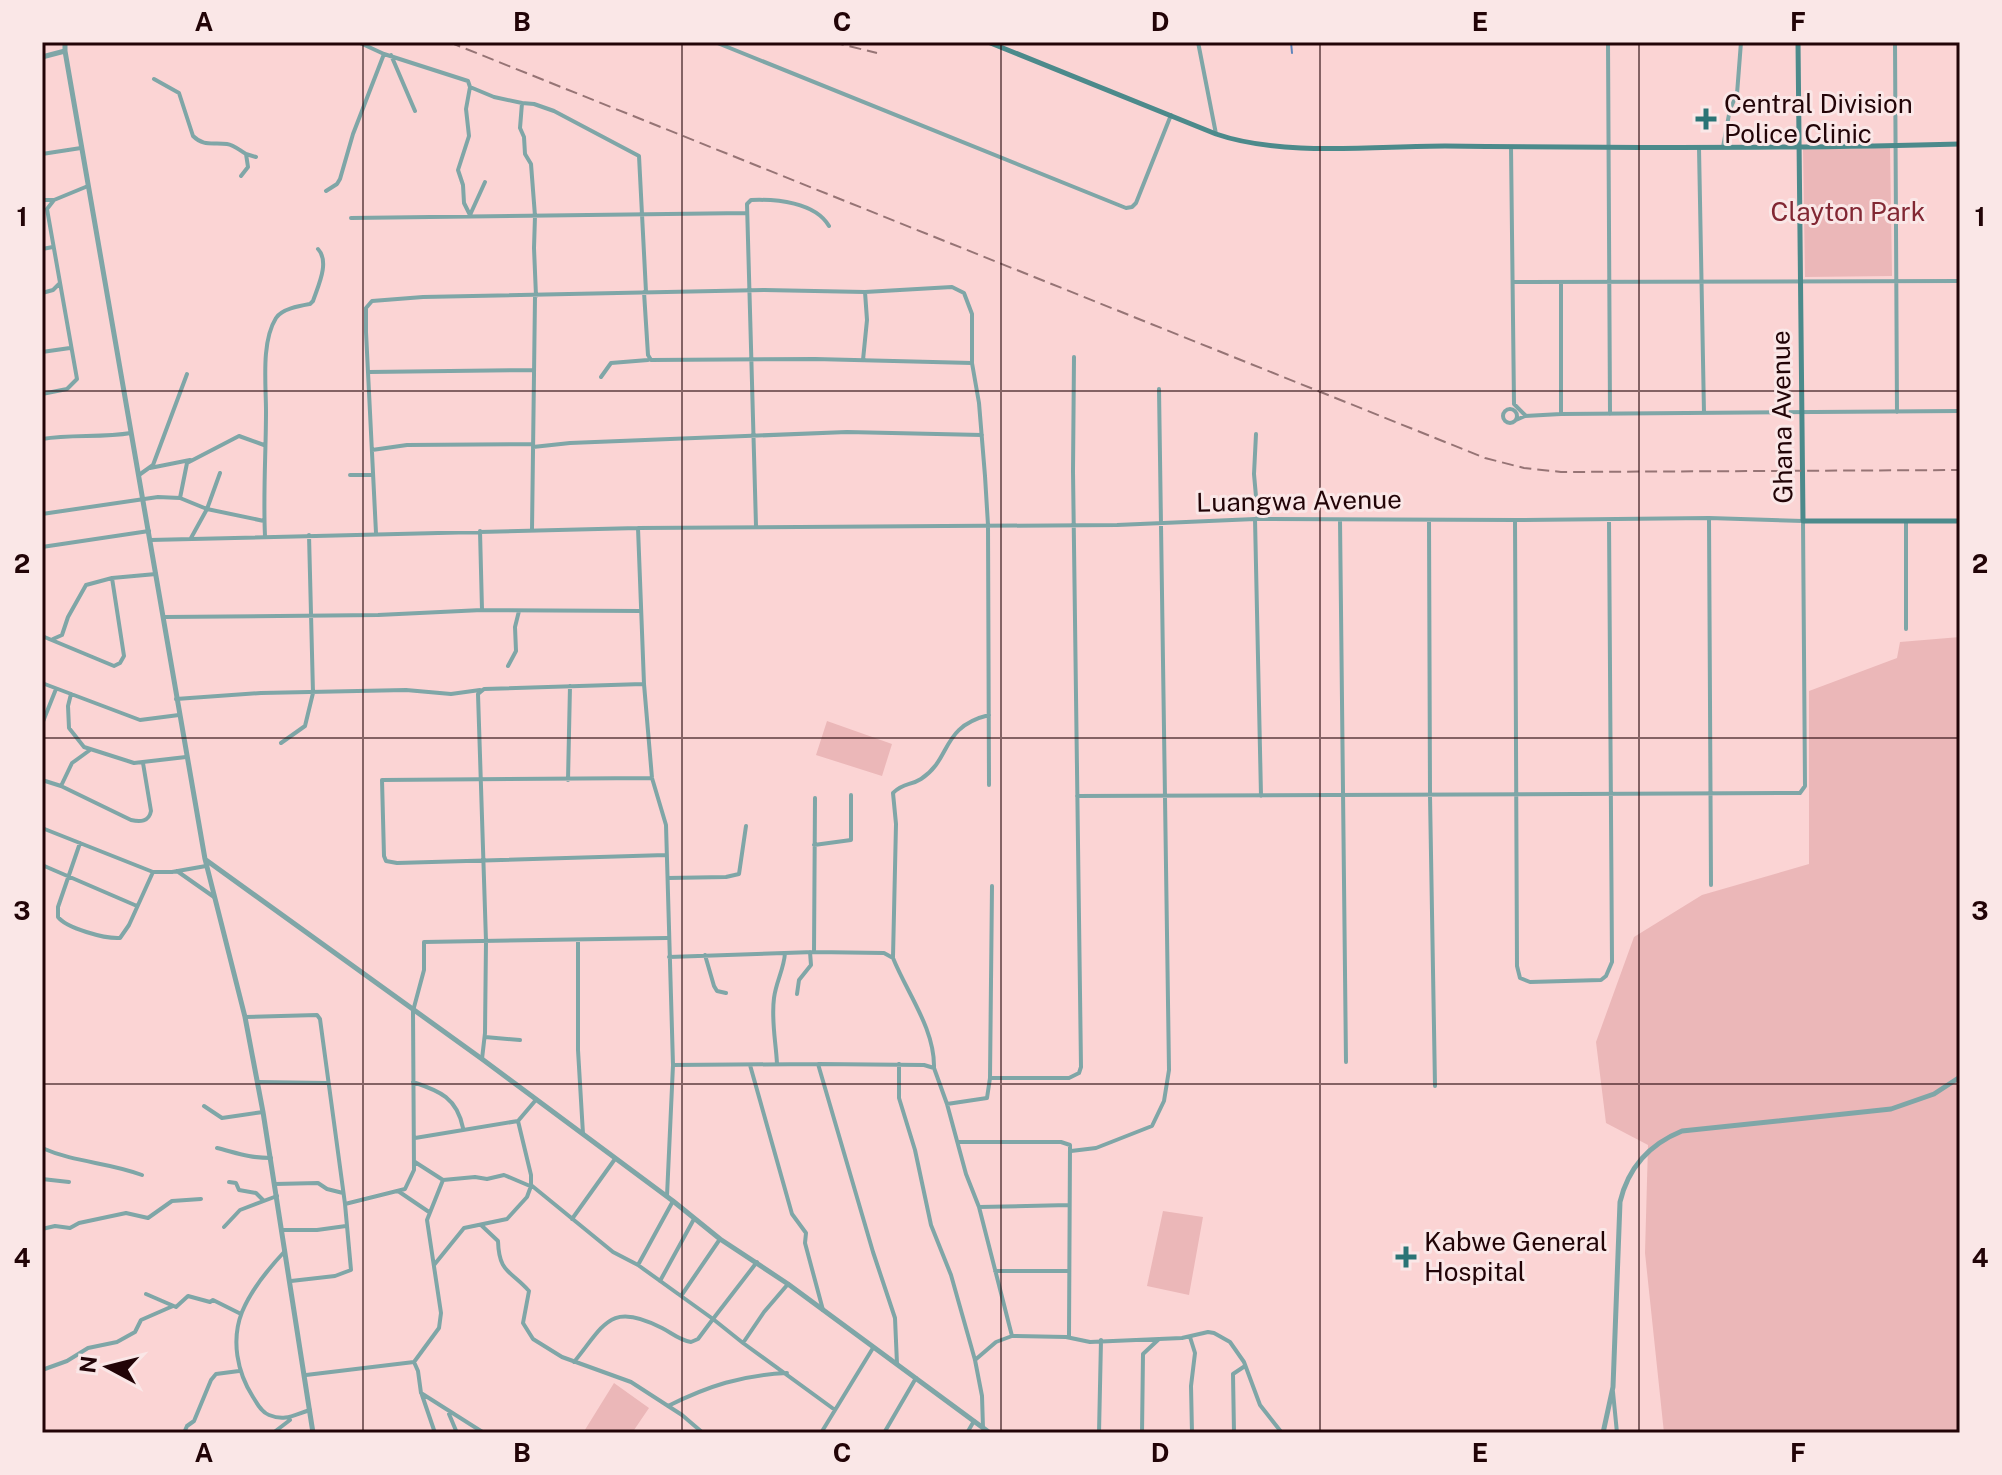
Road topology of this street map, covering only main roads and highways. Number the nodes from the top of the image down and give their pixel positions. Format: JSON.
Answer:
{"nodes":[{"id":1,"x":988,"y":42,"type":"edge"},
{"id":2,"x":1798,"y":42,"type":"edge"},
{"id":3,"x":1004,"y":45,"type":"edge"},
{"id":4,"x":1960,"y":144,"type":"edge"},
{"id":5,"x":1800,"y":146,"type":"junction"},
{"id":6,"x":1803,"y":521,"type":"joint"},
{"id":7,"x":1960,"y":521,"type":"edge"}],
"edges":[{"from":1,"to":3,"type":"main road"},
{"from":2,"to":5,"type":"main road","name":"Ghana Avenue"},
{"from":3,"to":5,"type":"main road"},
{"from":4,"to":5,"type":"main road"},
{"from":5,"to":6,"type":"main road","name":"Ghana Avenue"},
{"from":6,"to":7,"type":"main road","name":"Luangwa Avenue"}]}
